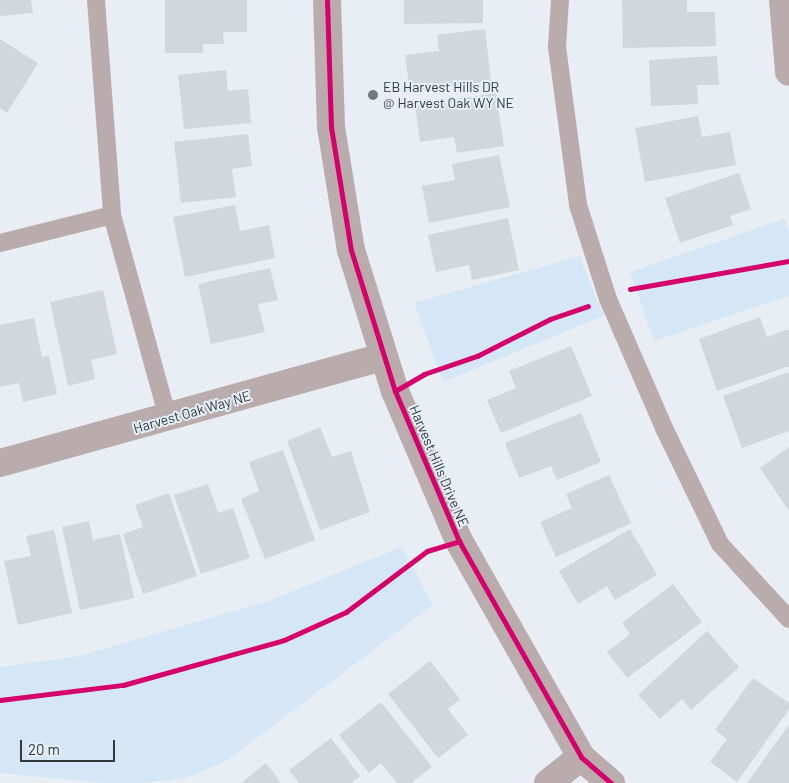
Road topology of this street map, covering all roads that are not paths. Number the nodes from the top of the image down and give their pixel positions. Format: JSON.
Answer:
{"nodes":[{"id":1,"x":96,"y":0,"type":"edge"},
{"id":2,"x":327,"y":0,"type":"edge"},
{"id":3,"x":560,"y":0,"type":"edge"},
{"id":4,"x":785,"y":6,"type":"edge"},
{"id":5,"x":789,"y":72,"type":"edge"},
{"id":6,"x":112,"y":215,"type":"junction"},
{"id":7,"x":0,"y":243,"type":"edge"},
{"id":8,"x":383,"y":357,"type":"junction"},
{"id":9,"x":168,"y":418,"type":"junction"},
{"id":10,"x":0,"y":463,"type":"edge"},
{"id":11,"x":789,"y":619,"type":"edge"},
{"id":12,"x":581,"y":757,"type":"junction"},
{"id":13,"x":548,"y":783,"type":"edge"},
{"id":14,"x":611,"y":783,"type":"edge"}],
"edges":[{"from":1,"to":6,"type":"lane"},
{"from":2,"to":8,"type":"street","name":"Harvest Hills Drive NE"},
{"from":3,"to":11,"type":"lane"},
{"from":4,"to":5,"type":"street"},
{"from":6,"to":7,"type":"lane"},
{"from":6,"to":9,"type":"lane"},
{"from":8,"to":9,"type":"street","name":"Harvest Oak Way NE"},
{"from":8,"to":12,"type":"street","name":"Harvest Hills Drive NE"},
{"from":9,"to":10,"type":"street","name":"Harvest Oak Way NE"},
{"from":12,"to":13,"type":"street"},
{"from":12,"to":14,"type":"street","name":"Harvest Hills Drive NE"}]}
